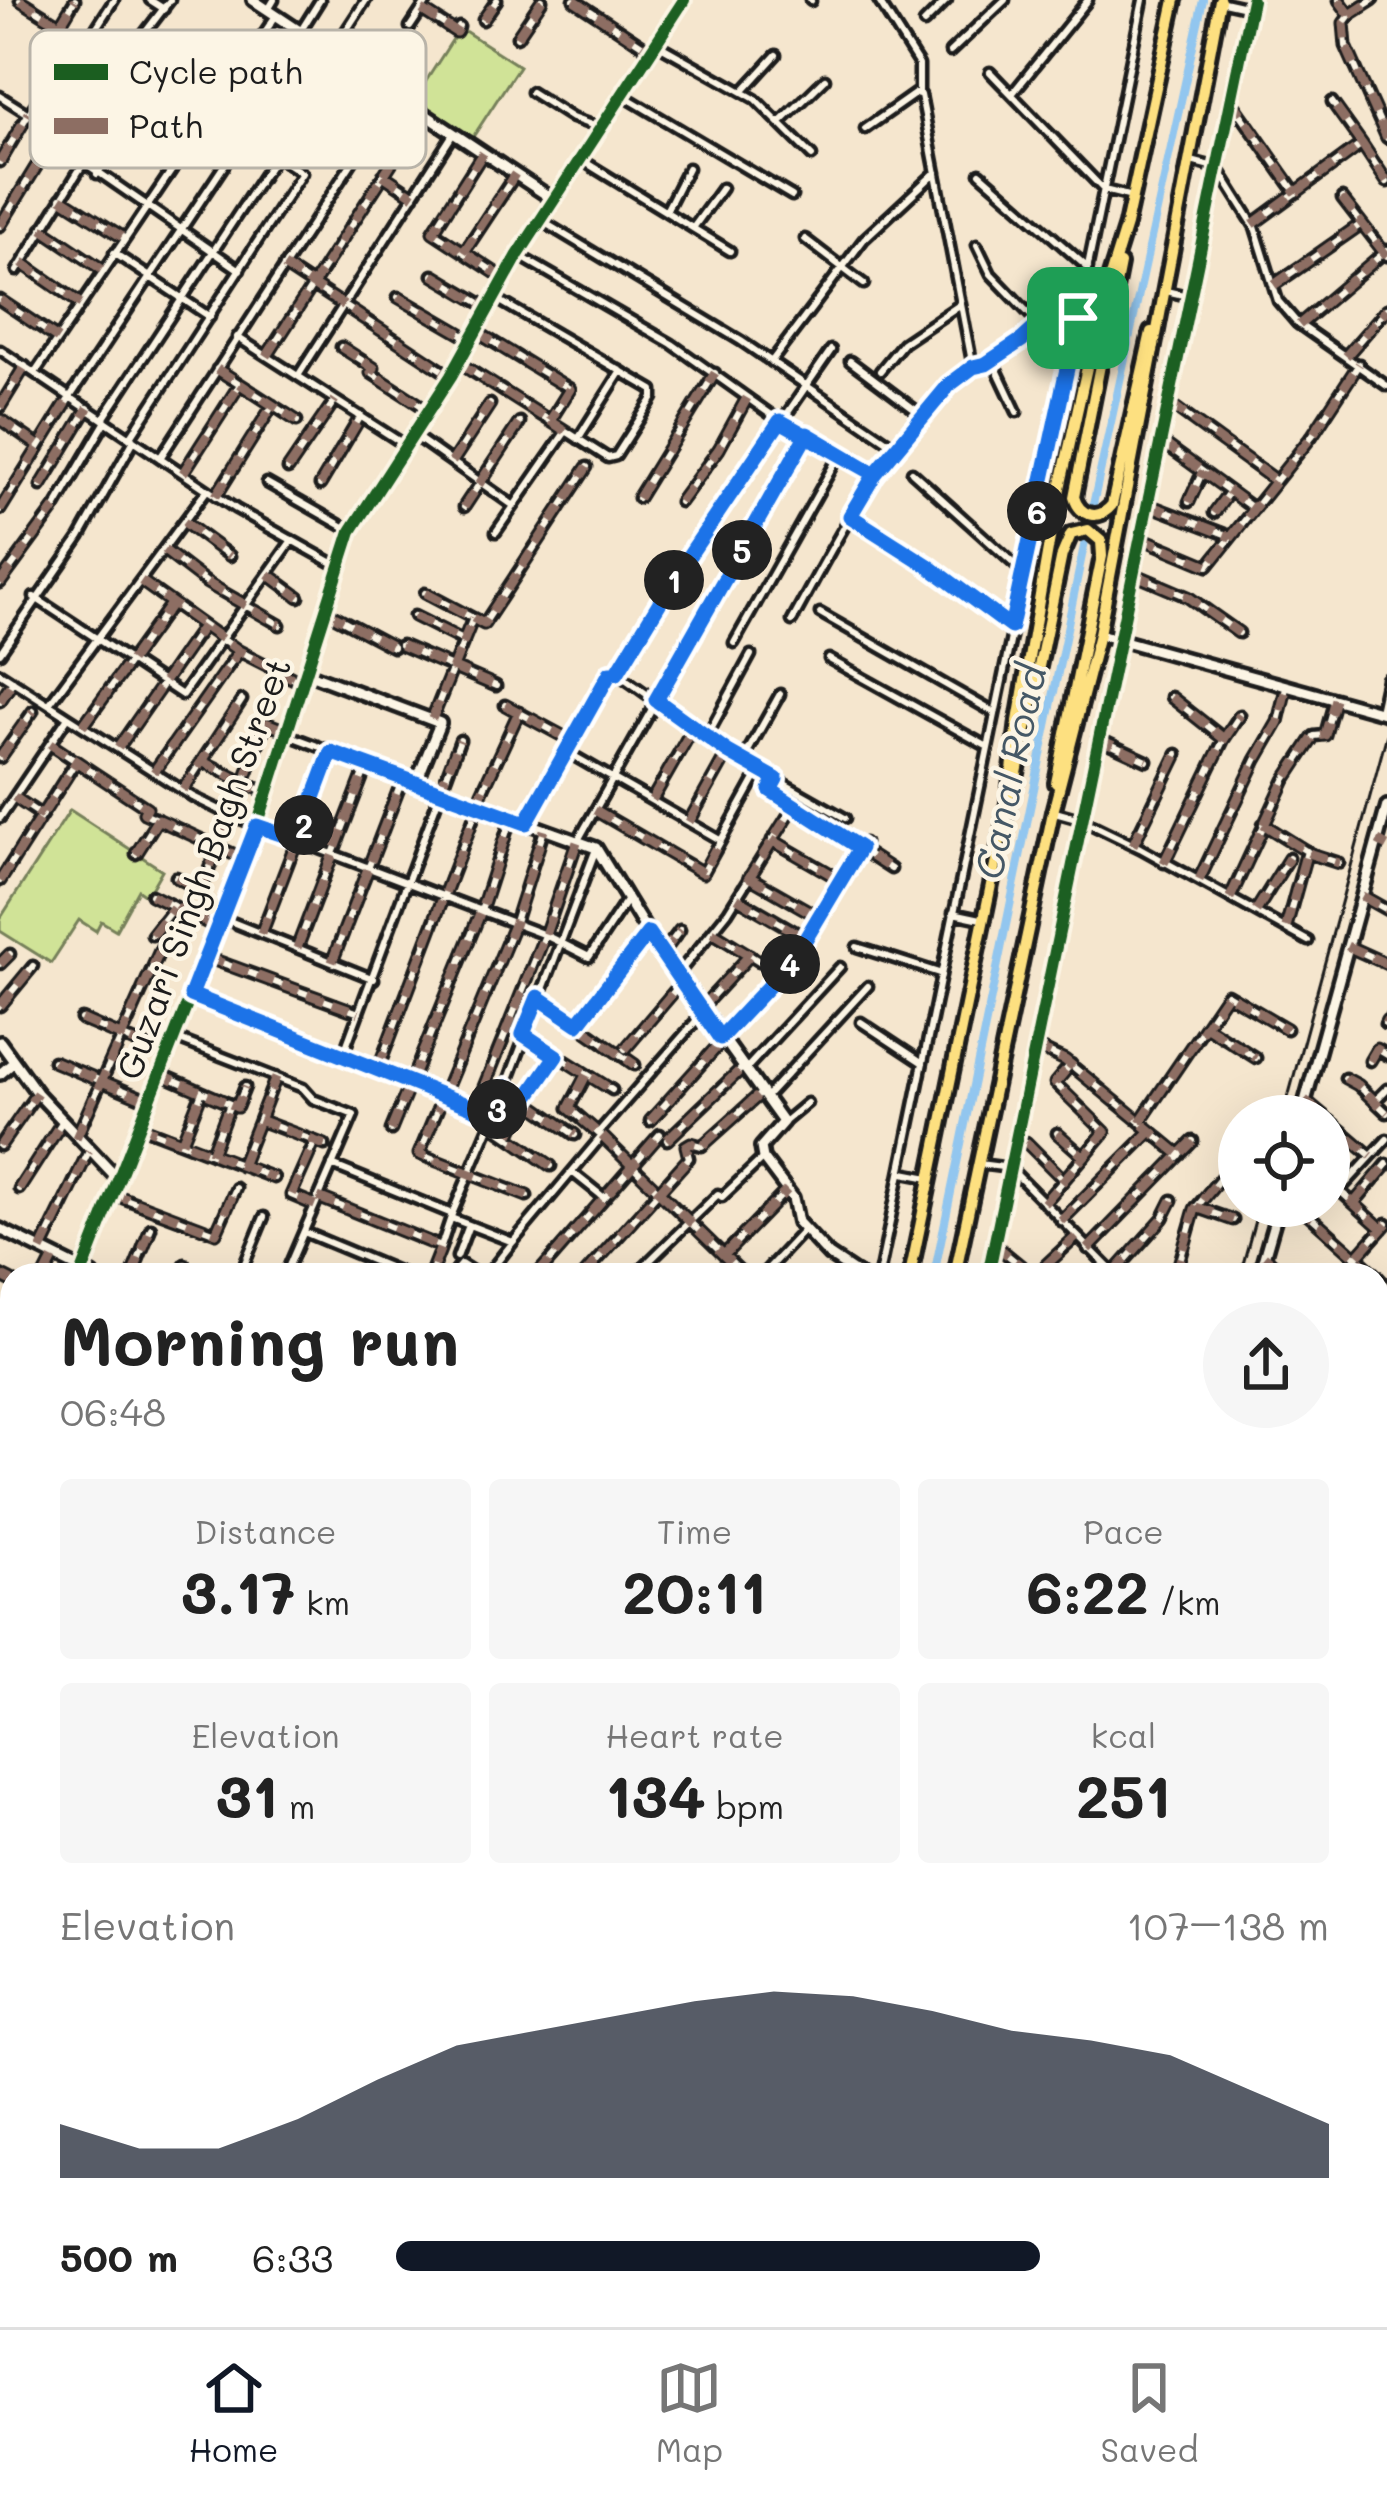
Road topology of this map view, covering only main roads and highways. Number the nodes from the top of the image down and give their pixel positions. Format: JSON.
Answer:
{"nodes":[{"id":1,"x":1175,"y":0,"type":"edge"},
{"id":2,"x":1220,"y":0,"type":"edge"},
{"id":3,"x":1126,"y":225,"type":"junction"},
{"id":4,"x":1163,"y":290,"type":"junction"},
{"id":5,"x":1008,"y":803,"type":"junction"},
{"id":6,"x":1053,"y":812,"type":"junction"},
{"id":7,"x":912,"y":1263,"type":"edge"},
{"id":8,"x":957,"y":1263,"type":"edge"}],
"edges":[{"from":1,"to":3,"type":"highway"},
{"from":2,"to":4,"type":"highway"},
{"from":3,"to":4,"type":"highway"},
{"from":3,"to":5,"type":"highway"},
{"from":4,"to":6,"type":"highway"},
{"from":5,"to":6,"type":"highway"},
{"from":5,"to":7,"type":"highway"},
{"from":6,"to":8,"type":"highway"}]}
